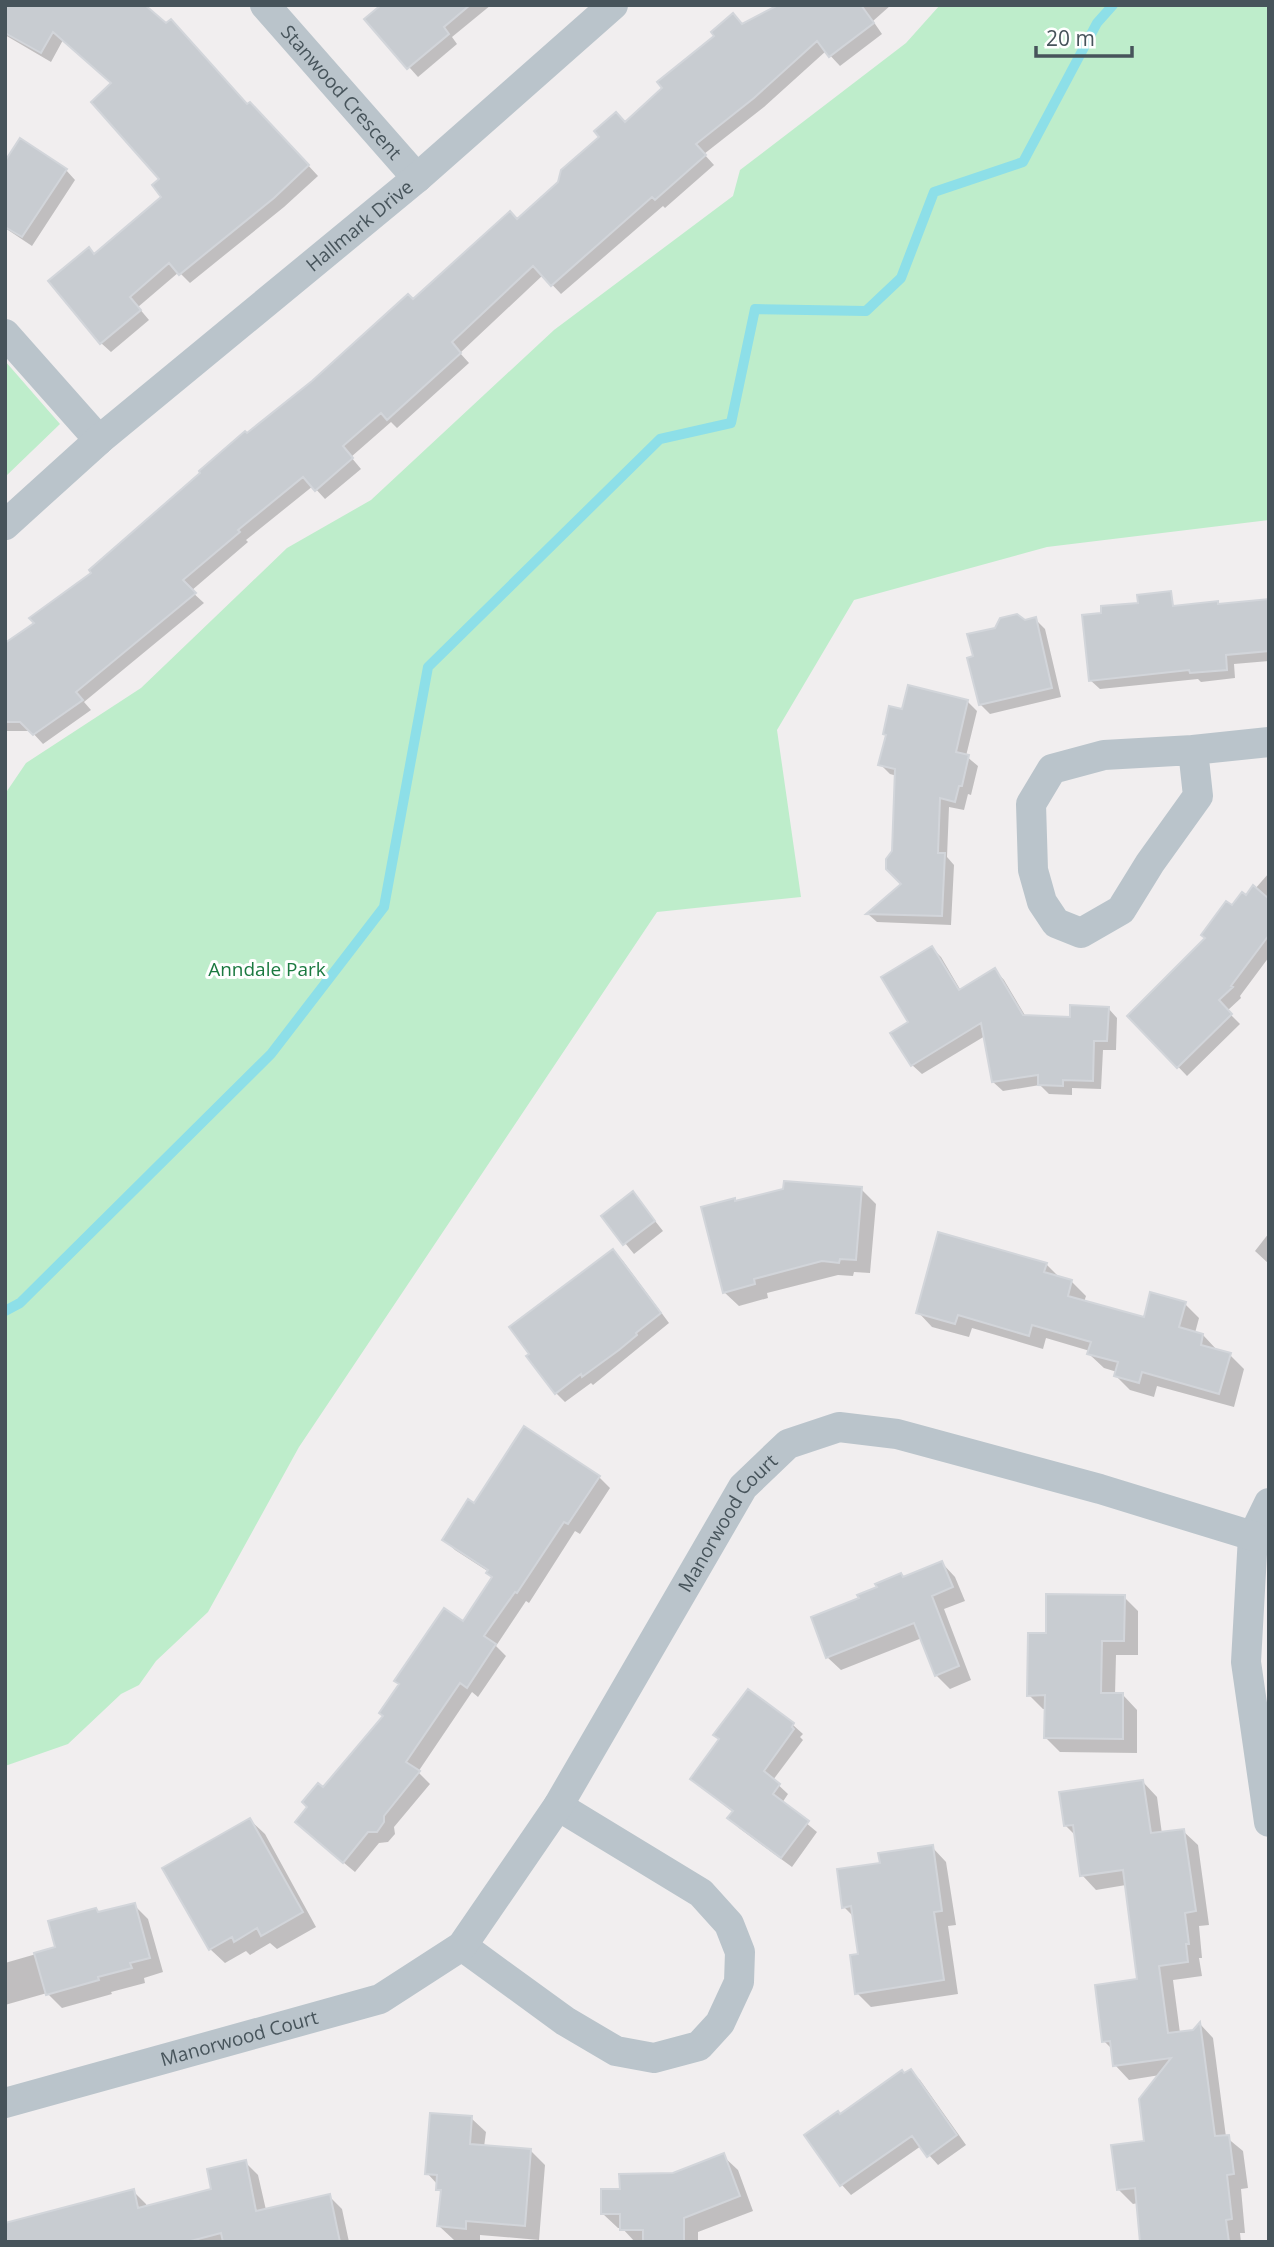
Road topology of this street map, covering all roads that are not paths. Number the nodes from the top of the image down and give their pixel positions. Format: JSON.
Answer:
{"nodes":[{"id":1,"x":265,"y":5,"type":"edge"},
{"id":2,"x":614,"y":5,"type":"edge"},
{"id":3,"x":417,"y":178,"type":"junction"},
{"id":4,"x":5,"y":334,"type":"edge"},
{"id":5,"x":99,"y":440,"type":"junction"},
{"id":6,"x":5,"y":525,"type":"edge"},
{"id":7,"x":1269,"y":742,"type":"edge"},
{"id":8,"x":1193,"y":750,"type":"junction"},
{"id":9,"x":1269,"y":1503,"type":"edge"},
{"id":10,"x":1253,"y":1536,"type":"junction"},
{"id":11,"x":558,"y":1806,"type":"junction"},
{"id":12,"x":1269,"y":1822,"type":"edge"},
{"id":13,"x":462,"y":1946,"type":"junction"},
{"id":14,"x":5,"y":2103,"type":"edge"}],
"edges":[{"from":1,"to":3,"type":"street","name":"Stanwood Crescent"},
{"from":2,"to":3,"type":"street","name":"Hallmark Drive"},
{"from":3,"to":5,"type":"street","name":"Hallmark Drive"},
{"from":4,"to":5,"type":"street"},
{"from":5,"to":6,"type":"street","name":"Hallmark Drive"},
{"from":7,"to":8,"type":"street"},
{"from":8,"to":8,"type":"street"},
{"from":9,"to":10,"type":"street"},
{"from":10,"to":11,"type":"street","name":"Manorwood Court"},
{"from":10,"to":12,"type":"street"},
{"from":11,"to":13,"type":"street","name":"Manorwood Court"},
{"from":11,"to":13,"type":"street"},
{"from":13,"to":14,"type":"street","name":"Manorwood Court"}]}
